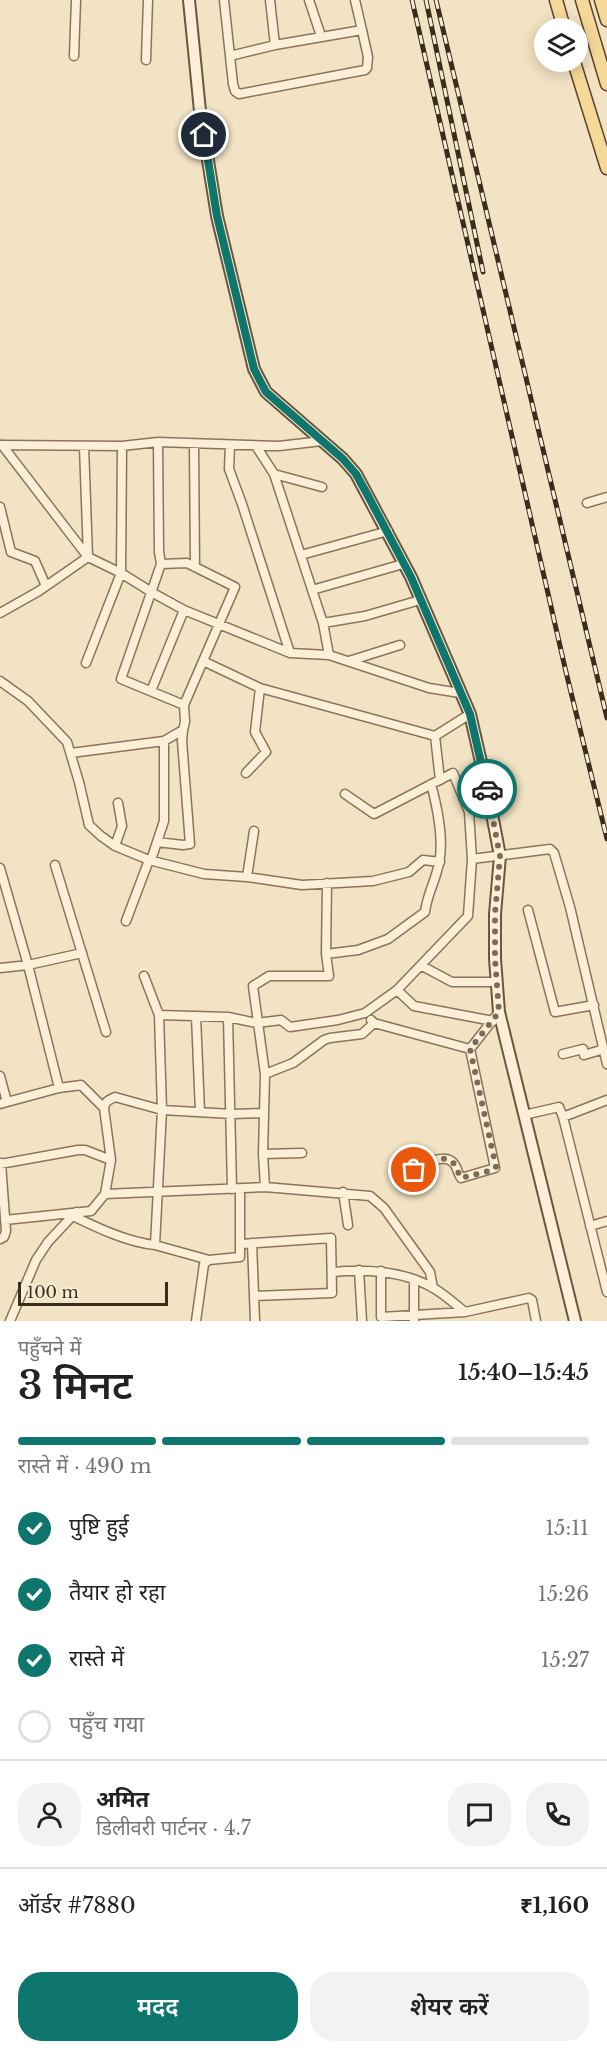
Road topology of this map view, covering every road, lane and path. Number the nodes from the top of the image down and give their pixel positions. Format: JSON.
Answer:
{"nodes":[{"id":1,"x":76,"y":0,"type":"edge"},
{"id":2,"x":148,"y":0,"type":"edge"},
{"id":3,"x":189,"y":0,"type":"edge"},
{"id":4,"x":224,"y":0,"type":"edge"},
{"id":5,"x":270,"y":0,"type":"edge"},
{"id":6,"x":309,"y":0,"type":"edge"},
{"id":7,"x":356,"y":0,"type":"edge"},
{"id":8,"x":556,"y":0,"type":"edge"},
{"id":9,"x":582,"y":0,"type":"edge"},
{"id":10,"x":601,"y":0,"type":"edge"},
{"id":11,"x":561,"y":18,"type":"edge"},
{"id":12,"x":607,"y":20,"type":"edge"},
{"id":13,"x":362,"y":30,"type":"junction"},
{"id":14,"x":321,"y":36,"type":"junction"},
{"id":15,"x":274,"y":45,"type":"junction"},
{"id":16,"x":74,"y":56,"type":"dead end"},
{"id":17,"x":230,"y":56,"type":"junction"},
{"id":18,"x":146,"y":60,"type":"dead end"},
{"id":19,"x":577,"y":72,"type":"edge"},
{"id":20,"x":607,"y":84,"type":"edge"},
{"id":21,"x":607,"y":168,"type":"edge"},
{"id":22,"x":322,"y":441,"type":"junction"},
{"id":23,"x":158,"y":442,"type":"junction"},
{"id":24,"x":1,"y":445,"type":"edge"},
{"id":25,"x":194,"y":445,"type":"junction"},
{"id":26,"x":230,"y":445,"type":"junction"},
{"id":27,"x":84,"y":446,"type":"junction"},
{"id":28,"x":122,"y":446,"type":"junction"},
{"id":29,"x":256,"y":446,"type":"junction"},
{"id":30,"x":274,"y":474,"type":"junction"},
{"id":31,"x":322,"y":487,"type":"dead end"},
{"id":32,"x":607,"y":497,"type":"edge"},
{"id":33,"x":587,"y":503,"type":"dead end"},
{"id":34,"x":0,"y":507,"type":"edge"},
{"id":35,"x":388,"y":531,"type":"junction"},
{"id":36,"x":301,"y":555,"type":"junction"},
{"id":37,"x":87,"y":557,"type":"junction"},
{"id":38,"x":161,"y":564,"type":"junction"},
{"id":39,"x":403,"y":564,"type":"junction"},
{"id":40,"x":195,"y":567,"type":"junction"},
{"id":41,"x":121,"y":573,"type":"junction"},
{"id":42,"x":46,"y":586,"type":"junction"},
{"id":43,"x":312,"y":590,"type":"junction"},
{"id":44,"x":153,"y":593,"type":"junction"},
{"id":45,"x":420,"y":600,"type":"junction"},
{"id":46,"x":184,"y":610,"type":"junction"},
{"id":47,"x":0,"y":613,"type":"edge"},
{"id":48,"x":323,"y":623,"type":"junction"},
{"id":49,"x":218,"y":624,"type":"junction"},
{"id":50,"x":400,"y":645,"type":"dead end"},
{"id":51,"x":290,"y":653,"type":"junction"},
{"id":52,"x":329,"y":655,"type":"junction"},
{"id":53,"x":203,"y":661,"type":"junction"},
{"id":54,"x":348,"y":661,"type":"junction"},
{"id":55,"x":86,"y":663,"type":"dead end"},
{"id":56,"x":0,"y":680,"type":"edge"},
{"id":57,"x":260,"y":688,"type":"junction"},
{"id":58,"x":151,"y":691,"type":"junction"},
{"id":59,"x":460,"y":693,"type":"junction"},
{"id":60,"x":184,"y":705,"type":"junction"},
{"id":61,"x":470,"y":714,"type":"junction"},
{"id":62,"x":183,"y":730,"type":"junction"},
{"id":63,"x":435,"y":736,"type":"junction"},
{"id":64,"x":164,"y":741,"type":"junction"},
{"id":65,"x":71,"y":753,"type":"junction"},
{"id":66,"x":246,"y":773,"type":"dead end"},
{"id":67,"x":436,"y":782,"type":"junction"},
{"id":68,"x":345,"y":794,"type":"dead end"},
{"id":69,"x":118,"y":803,"type":"dead end"},
{"id":70,"x":254,"y":831,"type":"dead end"},
{"id":71,"x":157,"y":842,"type":"junction"},
{"id":72,"x":115,"y":846,"type":"junction"},
{"id":73,"x":500,"y":856,"type":"junction"},
{"id":74,"x":472,"y":859,"type":"junction"},
{"id":75,"x":150,"y":860,"type":"junction"},
{"id":76,"x":440,"y":862,"type":"junction"},
{"id":77,"x":55,"y":865,"type":"dead end"},
{"id":78,"x":0,"y":868,"type":"edge"},
{"id":79,"x":247,"y":877,"type":"junction"},
{"id":80,"x":327,"y":883,"type":"junction"},
{"id":81,"x":528,"y":910,"type":"dead end"},
{"id":82,"x":126,"y":921,"type":"dead end"},
{"id":83,"x":82,"y":953,"type":"junction"},
{"id":84,"x":326,"y":954,"type":"junction"},
{"id":85,"x":28,"y":965,"type":"junction"},
{"id":86,"x":422,"y":966,"type":"junction"},
{"id":87,"x":0,"y":968,"type":"edge"},
{"id":88,"x":144,"y":976,"type":"dead end"},
{"id":89,"x":497,"y":982,"type":"junction"},
{"id":90,"x":397,"y":990,"type":"junction"},
{"id":91,"x":594,"y":1005,"type":"junction"},
{"id":92,"x":365,"y":1013,"type":"junction"},
{"id":93,"x":159,"y":1015,"type":"junction"},
{"id":94,"x":196,"y":1016,"type":"junction"},
{"id":95,"x":228,"y":1017,"type":"junction"},
{"id":96,"x":496,"y":1017,"type":"junction"},
{"id":97,"x":257,"y":1023,"type":"junction"},
{"id":98,"x":374,"y":1023,"type":"junction"},
{"id":99,"x":106,"y":1032,"type":"dead end"},
{"id":100,"x":470,"y":1049,"type":"junction"},
{"id":101,"x":604,"y":1049,"type":"junction"},
{"id":102,"x":563,"y":1054,"type":"dead end"},
{"id":103,"x":607,"y":1064,"type":"edge"},
{"id":104,"x":265,"y":1074,"type":"junction"},
{"id":105,"x":0,"y":1076,"type":"edge"},
{"id":106,"x":59,"y":1088,"type":"junction"},
{"id":107,"x":607,"y":1100,"type":"edge"},
{"id":108,"x":4,"y":1103,"type":"edge"},
{"id":109,"x":104,"y":1108,"type":"junction"},
{"id":110,"x":162,"y":1110,"type":"junction"},
{"id":111,"x":200,"y":1112,"type":"junction"},
{"id":112,"x":264,"y":1113,"type":"junction"},
{"id":113,"x":232,"y":1114,"type":"junction"},
{"id":114,"x":524,"y":1115,"type":"junction"},
{"id":115,"x":562,"y":1117,"type":"junction"},
{"id":116,"x":302,"y":1153,"type":"dead end"},
{"id":117,"x":263,"y":1154,"type":"junction"},
{"id":118,"x":111,"y":1160,"type":"junction"},
{"id":119,"x":1,"y":1164,"type":"edge"},
{"id":120,"x":398,"y":1178,"type":"dead end"},
{"id":121,"x":265,"y":1187,"type":"junction"},
{"id":122,"x":236,"y":1189,"type":"junction"},
{"id":123,"x":159,"y":1191,"type":"junction"},
{"id":124,"x":343,"y":1192,"type":"junction"},
{"id":125,"x":105,"y":1194,"type":"junction"},
{"id":126,"x":75,"y":1214,"type":"junction"},
{"id":127,"x":5,"y":1220,"type":"junction"},
{"id":128,"x":607,"y":1221,"type":"edge"},
{"id":129,"x":348,"y":1224,"type":"dead end"},
{"id":130,"x":590,"y":1226,"type":"junction"},
{"id":131,"x":0,"y":1239,"type":"edge"},
{"id":132,"x":252,"y":1243,"type":"junction"},
{"id":133,"x":241,"y":1244,"type":"junction"},
{"id":134,"x":155,"y":1245,"type":"junction"},
{"id":135,"x":209,"y":1260,"type":"junction"},
{"id":136,"x":359,"y":1270,"type":"junction"},
{"id":137,"x":381,"y":1271,"type":"junction"},
{"id":138,"x":333,"y":1272,"type":"junction"},
{"id":139,"x":414,"y":1281,"type":"junction"},
{"id":140,"x":433,"y":1288,"type":"junction"},
{"id":141,"x":607,"y":1292,"type":"edge"},
{"id":142,"x":254,"y":1296,"type":"junction"},
{"id":143,"x":465,"y":1312,"type":"junction"},
{"id":144,"x":448,"y":1317,"type":"edge"},
{"id":145,"x":414,"y":1318,"type":"edge"},
{"id":146,"x":387,"y":1319,"type":"edge"},
{"id":147,"x":10,"y":1321,"type":"edge"},
{"id":148,"x":196,"y":1321,"type":"edge"},
{"id":149,"x":255,"y":1321,"type":"edge"},
{"id":150,"x":362,"y":1321,"type":"edge"},
{"id":151,"x":536,"y":1321,"type":"edge"},
{"id":152,"x":575,"y":1321,"type":"edge"}],
"edges":[{"from":1,"to":16,"type":"street"},
{"from":2,"to":18,"type":"street"},
{"from":3,"to":22,"type":"street"},
{"from":4,"to":17,"type":"street"},
{"from":5,"to":15,"type":"street"},
{"from":6,"to":14,"type":"street"},
{"from":7,"to":13,"type":"street"},
{"from":8,"to":11,"type":"main road"},
{"from":9,"to":20,"type":"main road"},
{"from":10,"to":12,"type":"main road"},
{"from":13,"to":14,"type":"street"},
{"from":13,"to":17,"type":"street"},
{"from":14,"to":15,"type":"street"},
{"from":15,"to":17,"type":"street"},
{"from":19,"to":21,"type":"main road"},
{"from":22,"to":29,"type":"street"},
{"from":22,"to":35,"type":"street"},
{"from":23,"to":25,"type":"street"},
{"from":23,"to":28,"type":"street"},
{"from":23,"to":38,"type":"street"},
{"from":24,"to":27,"type":"street"},
{"from":24,"to":37,"type":"street"},
{"from":25,"to":26,"type":"street"},
{"from":25,"to":40,"type":"street"},
{"from":26,"to":29,"type":"street"},
{"from":26,"to":51,"type":"street"},
{"from":27,"to":28,"type":"street"},
{"from":27,"to":37,"type":"street"},
{"from":28,"to":41,"type":"street"},
{"from":29,"to":30,"type":"street"},
{"from":30,"to":31,"type":"street"},
{"from":30,"to":36,"type":"street"},
{"from":32,"to":33,"type":"street"},
{"from":34,"to":42,"type":"street"},
{"from":35,"to":36,"type":"street"},
{"from":35,"to":39,"type":"street"},
{"from":36,"to":43,"type":"street"},
{"from":37,"to":41,"type":"street"},
{"from":37,"to":42,"type":"street"},
{"from":38,"to":40,"type":"street"},
{"from":38,"to":44,"type":"street"},
{"from":39,"to":43,"type":"street"},
{"from":39,"to":45,"type":"street"},
{"from":40,"to":49,"type":"street"},
{"from":41,"to":44,"type":"street"},
{"from":41,"to":55,"type":"street"},
{"from":42,"to":47,"type":"street"},
{"from":43,"to":48,"type":"street"},
{"from":44,"to":46,"type":"street"},
{"from":44,"to":58,"type":"street"},
{"from":45,"to":48,"type":"street"},
{"from":45,"to":59,"type":"street"},
{"from":46,"to":49,"type":"street"},
{"from":46,"to":58,"type":"street"},
{"from":48,"to":52,"type":"street"},
{"from":49,"to":51,"type":"street"},
{"from":49,"to":53,"type":"street"},
{"from":50,"to":54,"type":"street"},
{"from":51,"to":52,"type":"street"},
{"from":52,"to":54,"type":"street"},
{"from":53,"to":57,"type":"street"},
{"from":53,"to":60,"type":"street"},
{"from":54,"to":59,"type":"street"},
{"from":56,"to":65,"type":"street"},
{"from":57,"to":63,"type":"street"},
{"from":57,"to":66,"type":"street"},
{"from":58,"to":60,"type":"street"},
{"from":59,"to":61,"type":"street"},
{"from":60,"to":62,"type":"street"},
{"from":61,"to":63,"type":"street"},
{"from":61,"to":73,"type":"street"},
{"from":62,"to":64,"type":"street"},
{"from":62,"to":71,"type":"street"},
{"from":63,"to":67,"type":"street"},
{"from":64,"to":65,"type":"street"},
{"from":64,"to":71,"type":"street"},
{"from":65,"to":72,"type":"street"},
{"from":67,"to":68,"type":"street"},
{"from":67,"to":74,"type":"street"},
{"from":67,"to":76,"type":"street"},
{"from":69,"to":72,"type":"street"},
{"from":70,"to":79,"type":"street"},
{"from":71,"to":75,"type":"street"},
{"from":72,"to":75,"type":"street"},
{"from":73,"to":74,"type":"street"},
{"from":73,"to":89,"type":"street"},
{"from":73,"to":91,"type":"street"},
{"from":74,"to":86,"type":"street"},
{"from":75,"to":79,"type":"street"},
{"from":75,"to":82,"type":"street"},
{"from":76,"to":80,"type":"street"},
{"from":76,"to":84,"type":"street"},
{"from":77,"to":83,"type":"street"},
{"from":78,"to":85,"type":"street"},
{"from":79,"to":80,"type":"street"},
{"from":80,"to":84,"type":"street"},
{"from":81,"to":91,"type":"street"},
{"from":83,"to":85,"type":"street"},
{"from":83,"to":99,"type":"street"},
{"from":84,"to":97,"type":"street"},
{"from":85,"to":87,"type":"street"},
{"from":85,"to":106,"type":"street"},
{"from":86,"to":89,"type":"street"},
{"from":86,"to":90,"type":"street"},
{"from":88,"to":93,"type":"street"},
{"from":89,"to":96,"type":"street"},
{"from":90,"to":92,"type":"street"},
{"from":90,"to":96,"type":"street"},
{"from":91,"to":101,"type":"street"},
{"from":92,"to":97,"type":"street"},
{"from":92,"to":98,"type":"street"},
{"from":93,"to":94,"type":"street"},
{"from":93,"to":110,"type":"street"},
{"from":94,"to":95,"type":"street"},
{"from":94,"to":111,"type":"street"},
{"from":95,"to":97,"type":"street"},
{"from":95,"to":113,"type":"street"},
{"from":96,"to":100,"type":"street"},
{"from":96,"to":114,"type":"street"},
{"from":97,"to":104,"type":"street"},
{"from":98,"to":100,"type":"street"},
{"from":98,"to":104,"type":"street"},
{"from":100,"to":120,"type":"street"},
{"from":101,"to":102,"type":"street"},
{"from":101,"to":103,"type":"street"},
{"from":104,"to":112,"type":"street"},
{"from":105,"to":108,"type":"street"},
{"from":106,"to":108,"type":"street"},
{"from":106,"to":109,"type":"street"},
{"from":107,"to":115,"type":"street"},
{"from":109,"to":110,"type":"street"},
{"from":109,"to":118,"type":"street"},
{"from":110,"to":111,"type":"street"},
{"from":110,"to":123,"type":"street"},
{"from":111,"to":113,"type":"street"},
{"from":112,"to":113,"type":"street"},
{"from":112,"to":117,"type":"street"},
{"from":113,"to":122,"type":"street"},
{"from":114,"to":115,"type":"street"},
{"from":114,"to":152,"type":"street"},
{"from":115,"to":130,"type":"street"},
{"from":116,"to":117,"type":"street"},
{"from":117,"to":121,"type":"street"},
{"from":118,"to":119,"type":"street"},
{"from":118,"to":125,"type":"street"},
{"from":119,"to":127,"type":"street"},
{"from":121,"to":122,"type":"street"},
{"from":121,"to":124,"type":"street"},
{"from":122,"to":123,"type":"street"},
{"from":122,"to":133,"type":"street"},
{"from":123,"to":125,"type":"street"},
{"from":123,"to":134,"type":"street"},
{"from":124,"to":129,"type":"street"},
{"from":124,"to":140,"type":"street"},
{"from":125,"to":126,"type":"street"},
{"from":126,"to":127,"type":"street"},
{"from":126,"to":134,"type":"street"},
{"from":126,"to":147,"type":"street"},
{"from":127,"to":131,"type":"street"},
{"from":128,"to":130,"type":"street"},
{"from":130,"to":141,"type":"street"},
{"from":132,"to":133,"type":"street"},
{"from":132,"to":138,"type":"street"},
{"from":132,"to":142,"type":"street"},
{"from":133,"to":135,"type":"street"},
{"from":134,"to":135,"type":"street"},
{"from":135,"to":148,"type":"street"},
{"from":136,"to":137,"type":"street"},
{"from":136,"to":138,"type":"street"},
{"from":136,"to":150,"type":"street"},
{"from":137,"to":139,"type":"street"},
{"from":137,"to":146,"type":"street"},
{"from":138,"to":142,"type":"street"},
{"from":139,"to":140,"type":"street"},
{"from":139,"to":145,"type":"street"},
{"from":140,"to":143,"type":"street"},
{"from":142,"to":149,"type":"street"},
{"from":143,"to":144,"type":"street"},
{"from":143,"to":151,"type":"street"},
{"from":144,"to":145,"type":"street"},
{"from":145,"to":146,"type":"street"}]}
